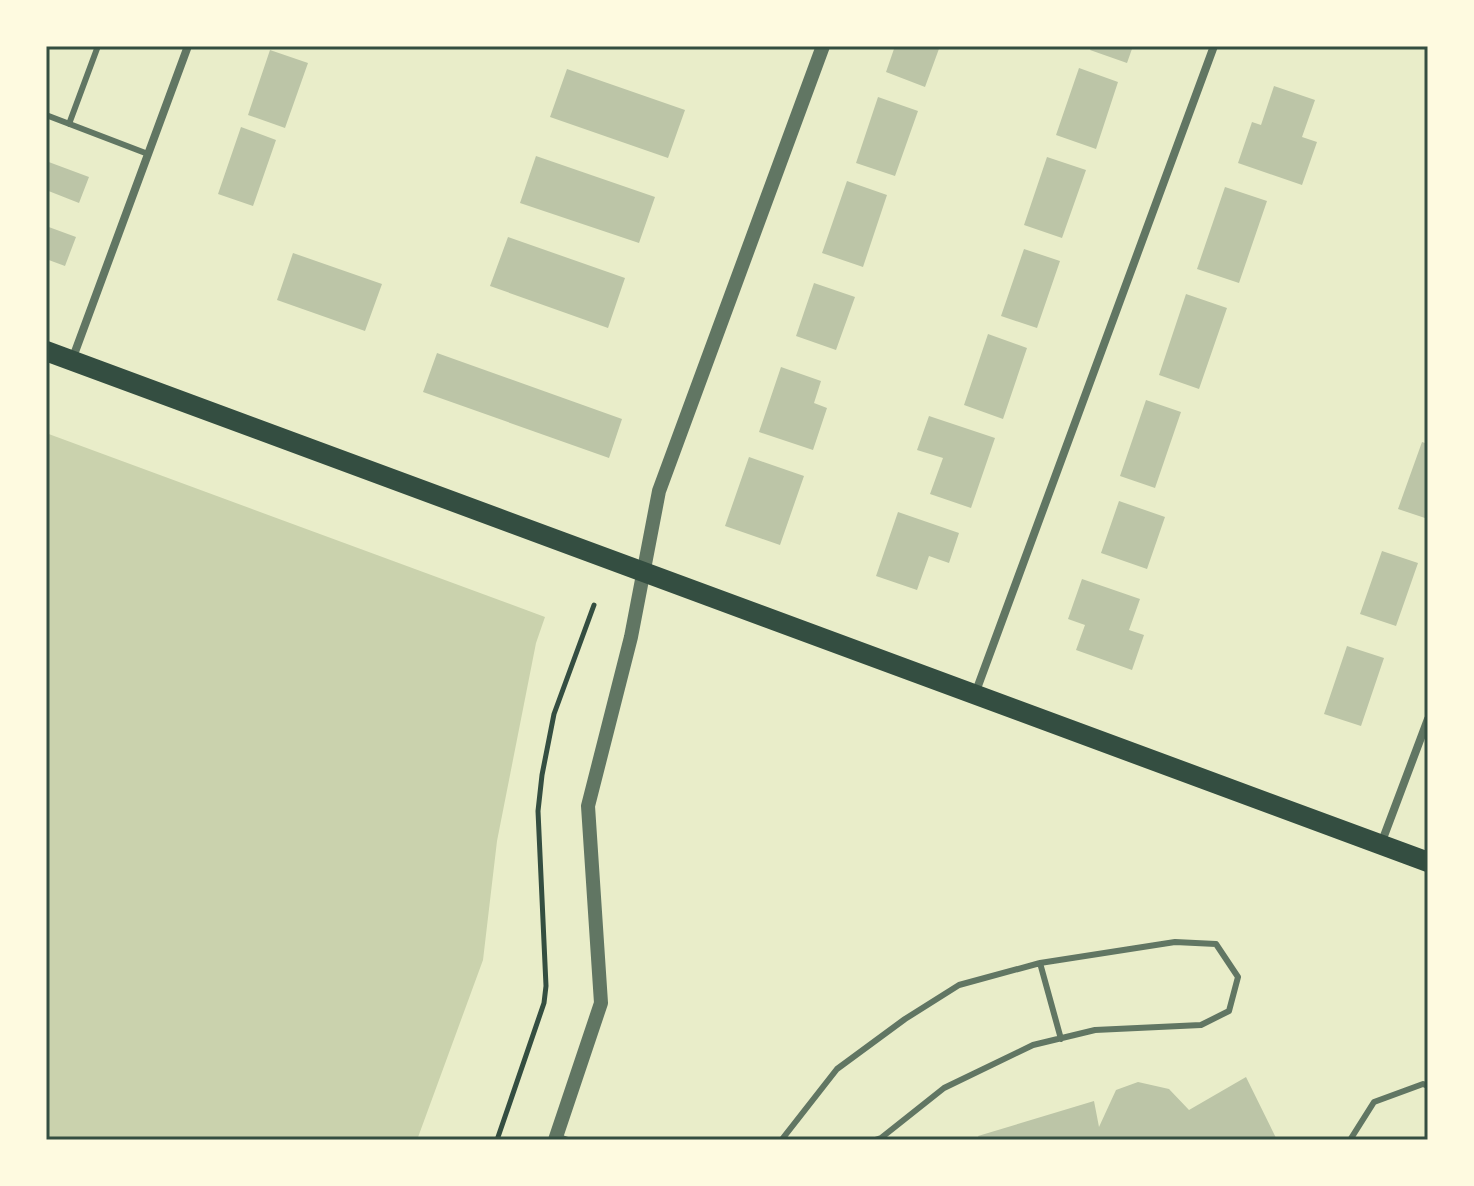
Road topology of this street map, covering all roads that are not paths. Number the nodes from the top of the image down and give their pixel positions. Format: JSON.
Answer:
{"nodes":[{"id":1,"x":98,"y":46,"type":"edge"},
{"id":2,"x":188,"y":46,"type":"edge"},
{"id":3,"x":823,"y":46,"type":"edge"},
{"id":4,"x":1214,"y":46,"type":"edge"},
{"id":5,"x":46,"y":115,"type":"edge"},
{"id":6,"x":69,"y":124,"type":"junction"},
{"id":7,"x":148,"y":154,"type":"junction"},
{"id":8,"x":46,"y":351,"type":"edge"},
{"id":9,"x":72,"y":360,"type":"junction"},
{"id":10,"x":644,"y":571,"type":"junction"},
{"id":11,"x":975,"y":694,"type":"junction"},
{"id":12,"x":1428,"y":719,"type":"edge"},
{"id":13,"x":1381,"y":844,"type":"junction"},
{"id":14,"x":1428,"y":862,"type":"edge"},
{"id":15,"x":1040,"y":963,"type":"junction"},
{"id":16,"x":1061,"y":1039,"type":"junction"},
{"id":17,"x":1428,"y":1086,"type":"edge"},
{"id":18,"x":559,"y":1139,"type":"edge"},
{"id":19,"x":783,"y":1140,"type":"edge"},
{"id":20,"x":875,"y":1140,"type":"edge"},
{"id":21,"x":1350,"y":1140,"type":"edge"}],
"edges":[{"from":1,"to":6,"type":"lane"},
{"from":2,"to":7,"type":"street"},
{"from":3,"to":10,"type":"street"},
{"from":4,"to":11,"type":"street"},
{"from":5,"to":6,"type":"lane"},
{"from":6,"to":7,"type":"lane"},
{"from":7,"to":9,"type":"street"},
{"from":8,"to":9,"type":"main road"},
{"from":9,"to":10,"type":"main road"},
{"from":10,"to":11,"type":"main road"},
{"from":10,"to":18,"type":"street"},
{"from":11,"to":13,"type":"main road"},
{"from":12,"to":13,"type":"street"},
{"from":13,"to":14,"type":"main road"},
{"from":15,"to":16,"type":"lane"},
{"from":15,"to":16,"type":"lane"},
{"from":15,"to":19,"type":"lane"},
{"from":16,"to":20,"type":"lane"},
{"from":17,"to":21,"type":"lane"}]}
